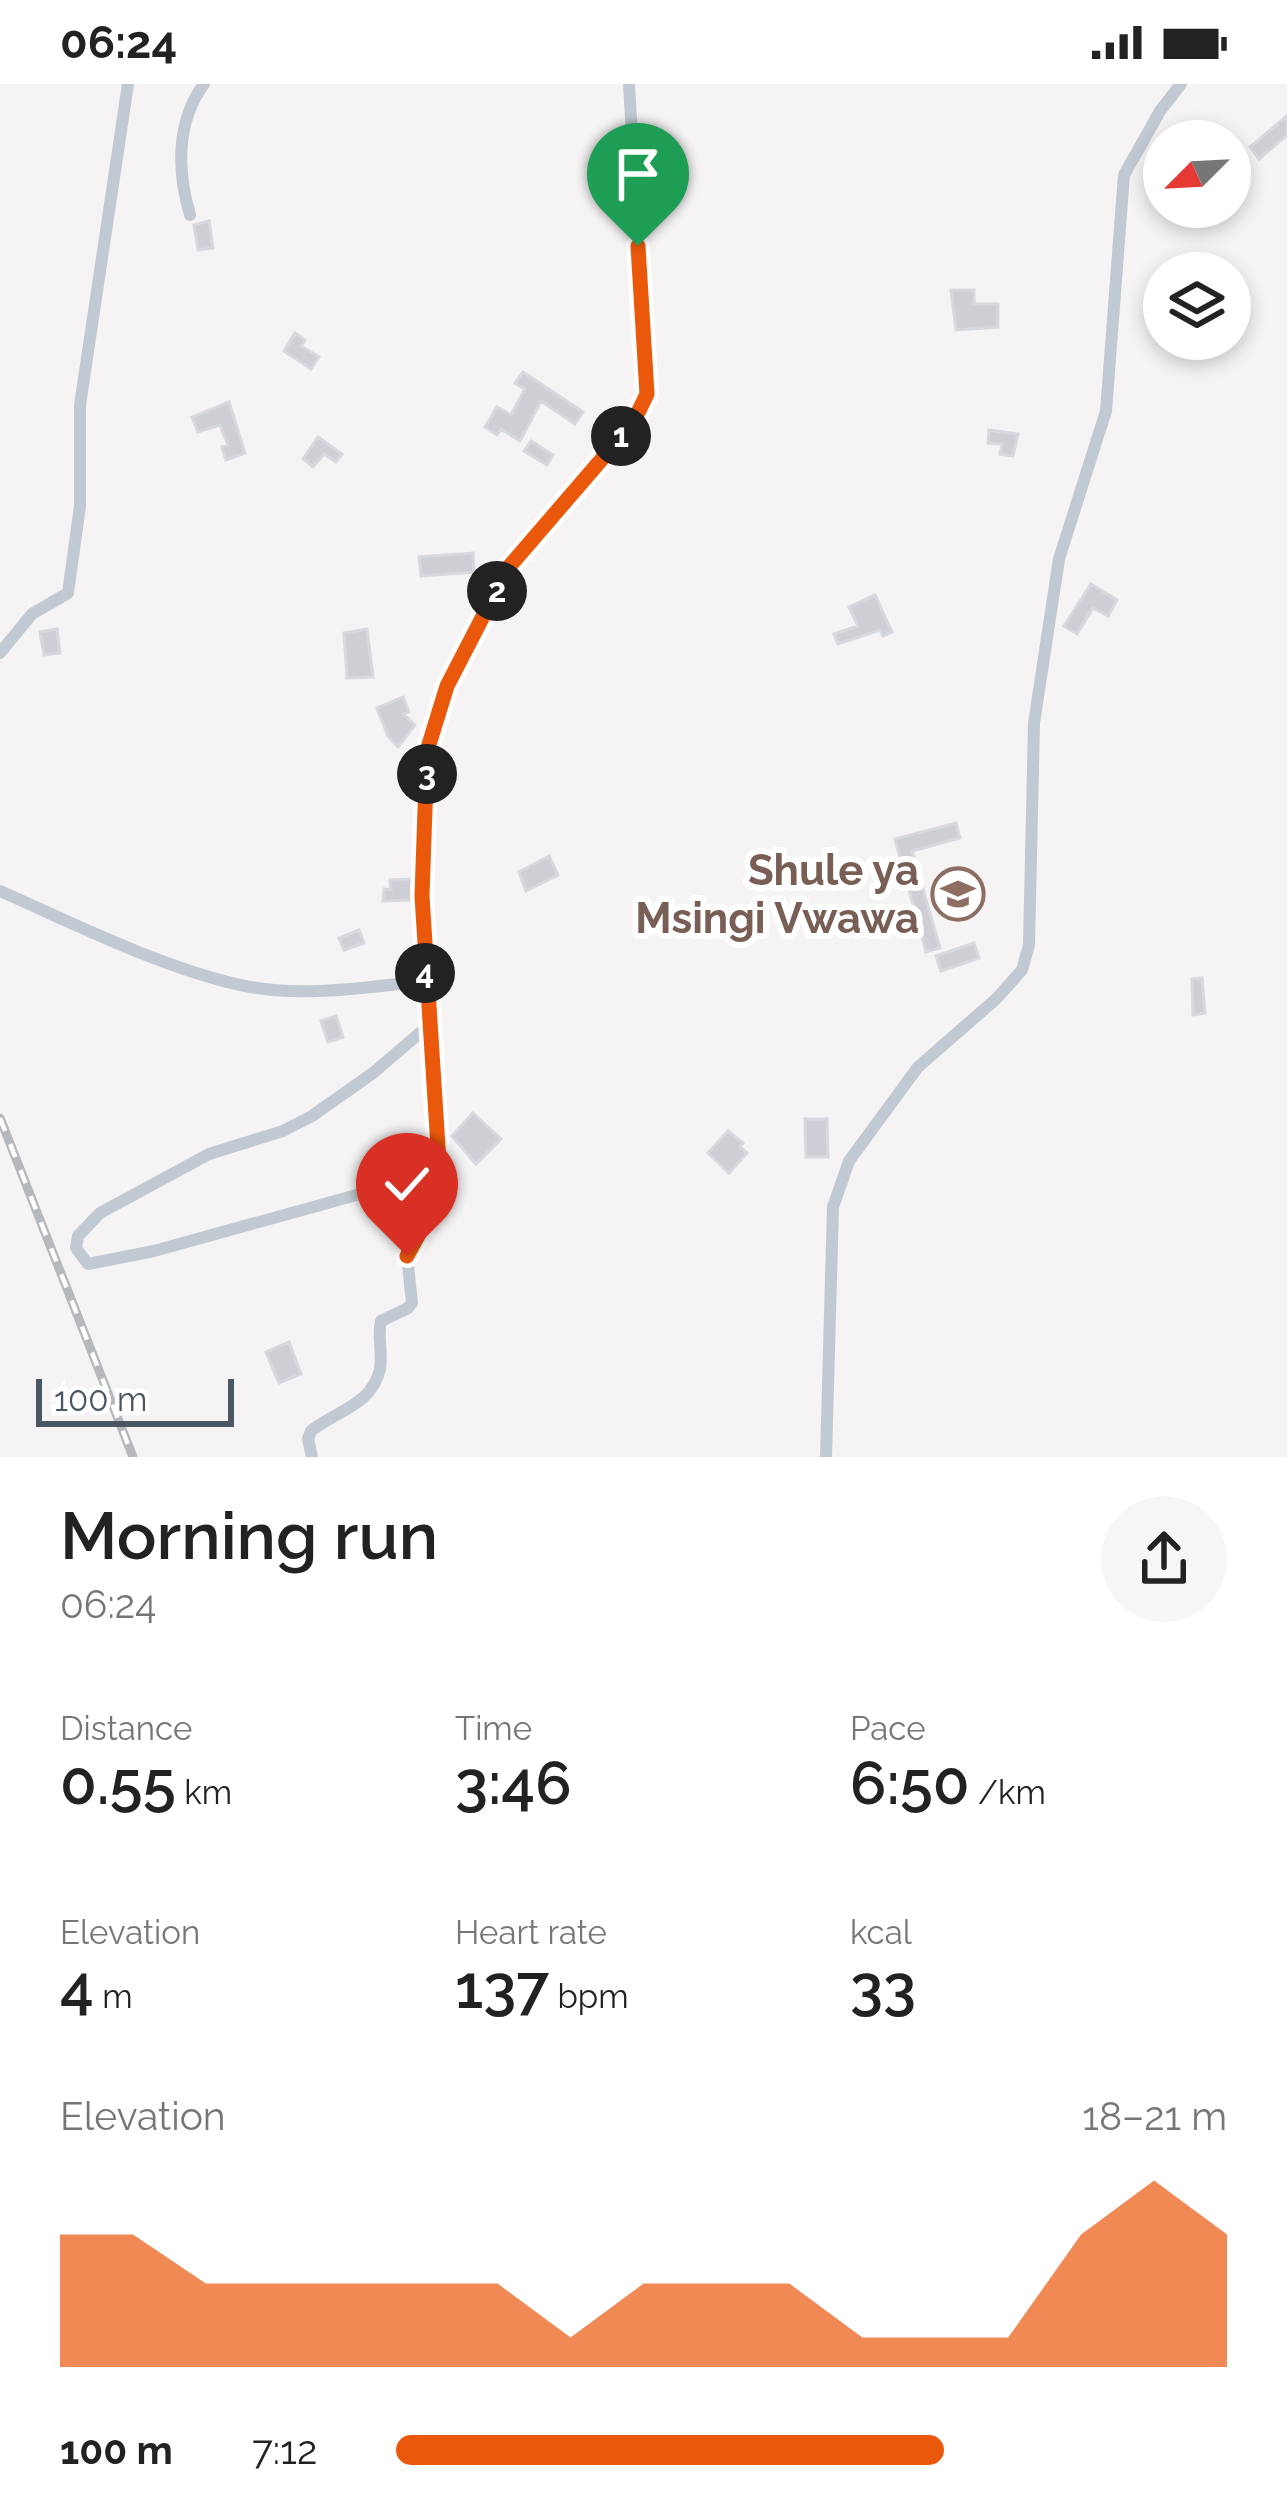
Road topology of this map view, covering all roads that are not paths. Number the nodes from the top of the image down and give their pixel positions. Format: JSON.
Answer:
{"nodes":[{"id":1,"x":128,"y":84,"type":"edge"},
{"id":2,"x":204,"y":84,"type":"edge"},
{"id":3,"x":629,"y":84,"type":"edge"},
{"id":4,"x":1181,"y":84,"type":"edge"},
{"id":5,"x":190,"y":214,"type":"dead end"},
{"id":6,"x":0,"y":653,"type":"edge"},
{"id":7,"x":0,"y":891,"type":"edge"},
{"id":8,"x":425,"y":981,"type":"junction"},
{"id":9,"x":428,"y":1027,"type":"junction"},
{"id":10,"x":434,"y":1199,"type":"junction"},
{"id":11,"x":312,"y":1457,"type":"edge"},
{"id":12,"x":826,"y":1457,"type":"edge"}],
"edges":[{"from":1,"to":6,"type":"street"},
{"from":2,"to":5,"type":"street"},
{"from":3,"to":8,"type":"street"},
{"from":4,"to":12,"type":"street"},
{"from":7,"to":8,"type":"street"},
{"from":8,"to":9,"type":"street"},
{"from":9,"to":10,"type":"street"},
{"from":9,"to":10,"type":"street"},
{"from":10,"to":11,"type":"street"}]}
